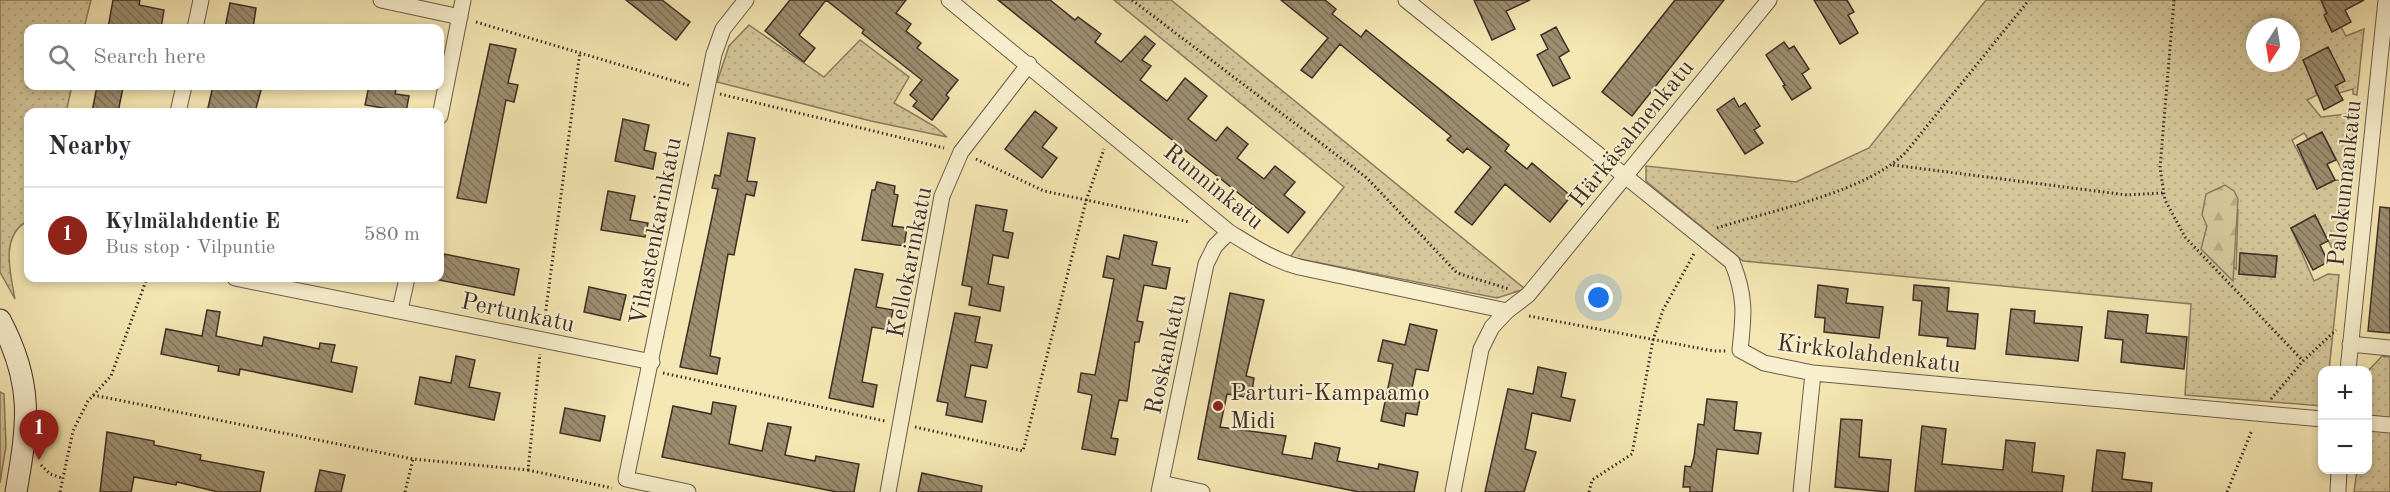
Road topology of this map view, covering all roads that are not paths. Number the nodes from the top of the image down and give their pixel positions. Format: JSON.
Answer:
{"nodes":[{"id":1,"x":201,"y":0,"type":"edge"},
{"id":2,"x":381,"y":0,"type":"edge"},
{"id":3,"x":463,"y":0,"type":"edge"},
{"id":4,"x":746,"y":0,"type":"edge"},
{"id":5,"x":949,"y":0,"type":"edge"},
{"id":6,"x":1406,"y":0,"type":"edge"},
{"id":7,"x":1769,"y":0,"type":"edge"},
{"id":8,"x":2386,"y":0,"type":"edge"},
{"id":9,"x":460,"y":17,"type":"junction"},
{"id":10,"x":196,"y":24,"type":"edge"},
{"id":11,"x":1029,"y":64,"type":"junction"},
{"id":12,"x":183,"y":90,"type":"edge"},
{"id":13,"x":179,"y":108,"type":"edge"},
{"id":14,"x":442,"y":108,"type":"edge"},
{"id":15,"x":1624,"y":178,"type":"junction"},
{"id":16,"x":1229,"y":232,"type":"junction"},
{"id":17,"x":256,"y":282,"type":"edge"},
{"id":18,"x":406,"y":282,"type":"edge"},
{"id":19,"x":400,"y":310,"type":"junction"},
{"id":20,"x":1507,"y":312,"type":"junction"},
{"id":21,"x":0,"y":320,"type":"edge"},
{"id":22,"x":2350,"y":344,"type":"junction"},
{"id":23,"x":2390,"y":348,"type":"edge"},
{"id":24,"x":652,"y":362,"type":"junction"},
{"id":25,"x":2348,"y":366,"type":"edge"},
{"id":26,"x":1813,"y":374,"type":"junction"},
{"id":27,"x":2318,"y":419,"type":"edge"},
{"id":28,"x":2372,"y":423,"type":"edge"},
{"id":29,"x":2390,"y":425,"type":"edge"},
{"id":30,"x":2339,"y":474,"type":"edge"},
{"id":31,"x":1160,"y":488,"type":"edge"},
{"id":32,"x":16,"y":492,"type":"edge"},
{"id":33,"x":688,"y":492,"type":"edge"},
{"id":34,"x":888,"y":492,"type":"edge"},
{"id":35,"x":1202,"y":492,"type":"edge"},
{"id":36,"x":1453,"y":492,"type":"edge"},
{"id":37,"x":1801,"y":492,"type":"edge"},
{"id":38,"x":2338,"y":492,"type":"edge"}],
"edges":[{"from":1,"to":10,"type":"street"},
{"from":2,"to":9,"type":"street"},
{"from":3,"to":9,"type":"street"},
{"from":4,"to":24,"type":"street","name":"Vihastenkarinkatu"},
{"from":5,"to":11,"type":"street","name":"Runninkatu"},
{"from":6,"to":15,"type":"street"},
{"from":7,"to":15,"type":"street","name":"Härkäsalmenkatu"},
{"from":8,"to":22,"type":"street","name":"Palokunnankatu"},
{"from":9,"to":14,"type":"street"},
{"from":11,"to":16,"type":"street","name":"Runninkatu"},
{"from":11,"to":34,"type":"street","name":"Kellokarinkatu"},
{"from":12,"to":13,"type":"street"},
{"from":15,"to":20,"type":"street","name":"Härkäsalmenkatu"},
{"from":15,"to":26,"type":"street","name":"Kirkkolahdenkatu"},
{"from":16,"to":20,"type":"street","name":"Runninkatu"},
{"from":16,"to":31,"type":"street","name":"Roskankatu"},
{"from":17,"to":19,"type":"street","name":"Pertunkatu"},
{"from":18,"to":19,"type":"street"},
{"from":19,"to":24,"type":"street","name":"Pertunkatu"},
{"from":20,"to":36,"type":"street"},
{"from":21,"to":32,"type":"street"},
{"from":22,"to":23,"type":"street"},
{"from":22,"to":25,"type":"street","name":"Palokunnankatu"},
{"from":24,"to":33,"type":"street","name":"Vihastenkarinkatu"},
{"from":26,"to":27,"type":"street","name":"Kirkkolahdenkatu"},
{"from":26,"to":37,"type":"street"},
{"from":28,"to":29,"type":"street"},
{"from":30,"to":38,"type":"street"},
{"from":31,"to":35,"type":"street"}]}
